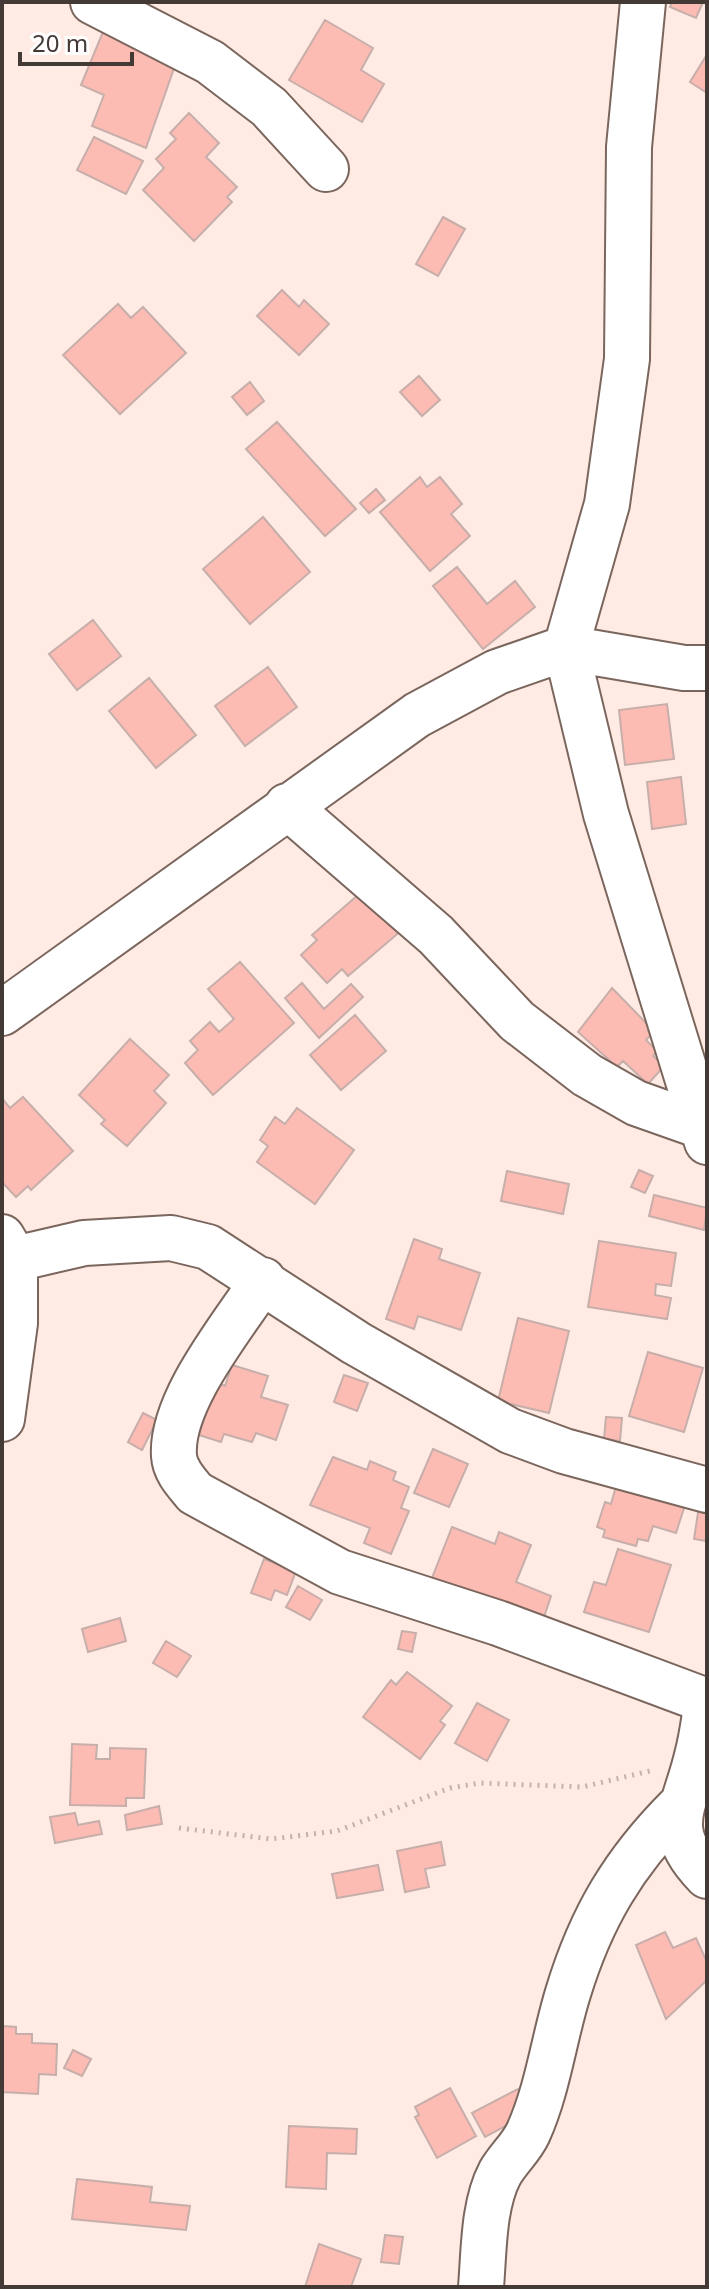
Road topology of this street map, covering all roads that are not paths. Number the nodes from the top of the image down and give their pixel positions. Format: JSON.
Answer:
{"nodes":[{"id":1,"x":93,"y":2,"type":"edge"},
{"id":2,"x":643,"y":2,"type":"edge"},
{"id":3,"x":326,"y":169,"type":"dead end"},
{"id":4,"x":566,"y":648,"type":"junction"},
{"id":5,"x":707,"y":668,"type":"edge"},
{"id":6,"x":287,"y":806,"type":"junction"},
{"id":7,"x":2,"y":1013,"type":"edge"},
{"id":8,"x":705,"y":1135,"type":"edge"},
{"id":9,"x":9,"y":1248,"type":"edge"},
{"id":10,"x":263,"y":1280,"type":"junction"},
{"id":11,"x":2,"y":1419,"type":"edge"},
{"id":12,"x":707,"y":1490,"type":"edge"},
{"id":13,"x":679,"y":1807,"type":"junction"},
{"id":14,"x":707,"y":1876,"type":"edge"},
{"id":15,"x":481,"y":2287,"type":"edge"}],
"edges":[{"from":1,"to":3,"type":"street"},
{"from":2,"to":4,"type":"street"},
{"from":4,"to":5,"type":"street"},
{"from":4,"to":6,"type":"street"},
{"from":4,"to":8,"type":"street"},
{"from":6,"to":7,"type":"street"},
{"from":6,"to":8,"type":"street"},
{"from":9,"to":10,"type":"street"},
{"from":9,"to":11,"type":"street"},
{"from":10,"to":12,"type":"street"},
{"from":10,"to":13,"type":"street"},
{"from":13,"to":14,"type":"street"},
{"from":13,"to":15,"type":"street"}]}
